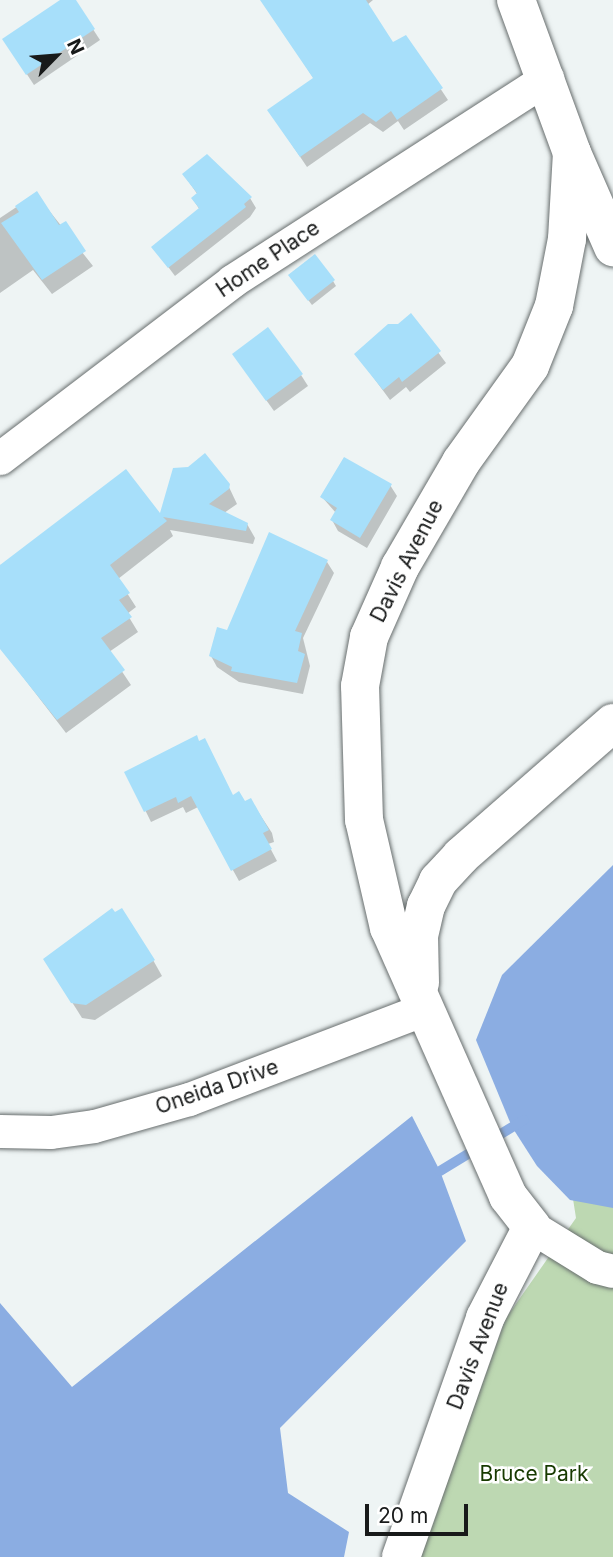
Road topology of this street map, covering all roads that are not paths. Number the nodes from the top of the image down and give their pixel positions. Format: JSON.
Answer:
{"nodes":[{"id":1,"x":516,"y":0,"type":"edge"},
{"id":2,"x":547,"y":78,"type":"junction"},
{"id":3,"x":572,"y":153,"type":"junction"},
{"id":4,"x":613,"y":247,"type":"edge"},
{"id":5,"x":0,"y":458,"type":"edge"},
{"id":6,"x":613,"y":723,"type":"edge"},
{"id":7,"x":423,"y":1001,"type":"junction"},
{"id":8,"x":0,"y":1131,"type":"edge"},
{"id":9,"x":532,"y":1227,"type":"junction"},
{"id":10,"x":613,"y":1271,"type":"edge"},
{"id":11,"x":401,"y":1557,"type":"edge"}],
"edges":[{"from":1,"to":2,"type":"main road","name":"Davis Avenue"},
{"from":2,"to":3,"type":"main road","name":"Davis Avenue"},
{"from":2,"to":5,"type":"street","name":"Home Place"},
{"from":3,"to":4,"type":"main road","name":"Davis Avenue"},
{"from":3,"to":7,"type":"main road","name":"Davis Avenue"},
{"from":6,"to":7,"type":"main road","name":"Davis Avenue"},
{"from":7,"to":8,"type":"street","name":"Oneida Drive"},
{"from":7,"to":9,"type":"main road","name":"Davis Avenue"},
{"from":9,"to":10,"type":"street"},
{"from":9,"to":11,"type":"main road","name":"Davis Avenue"}]}
